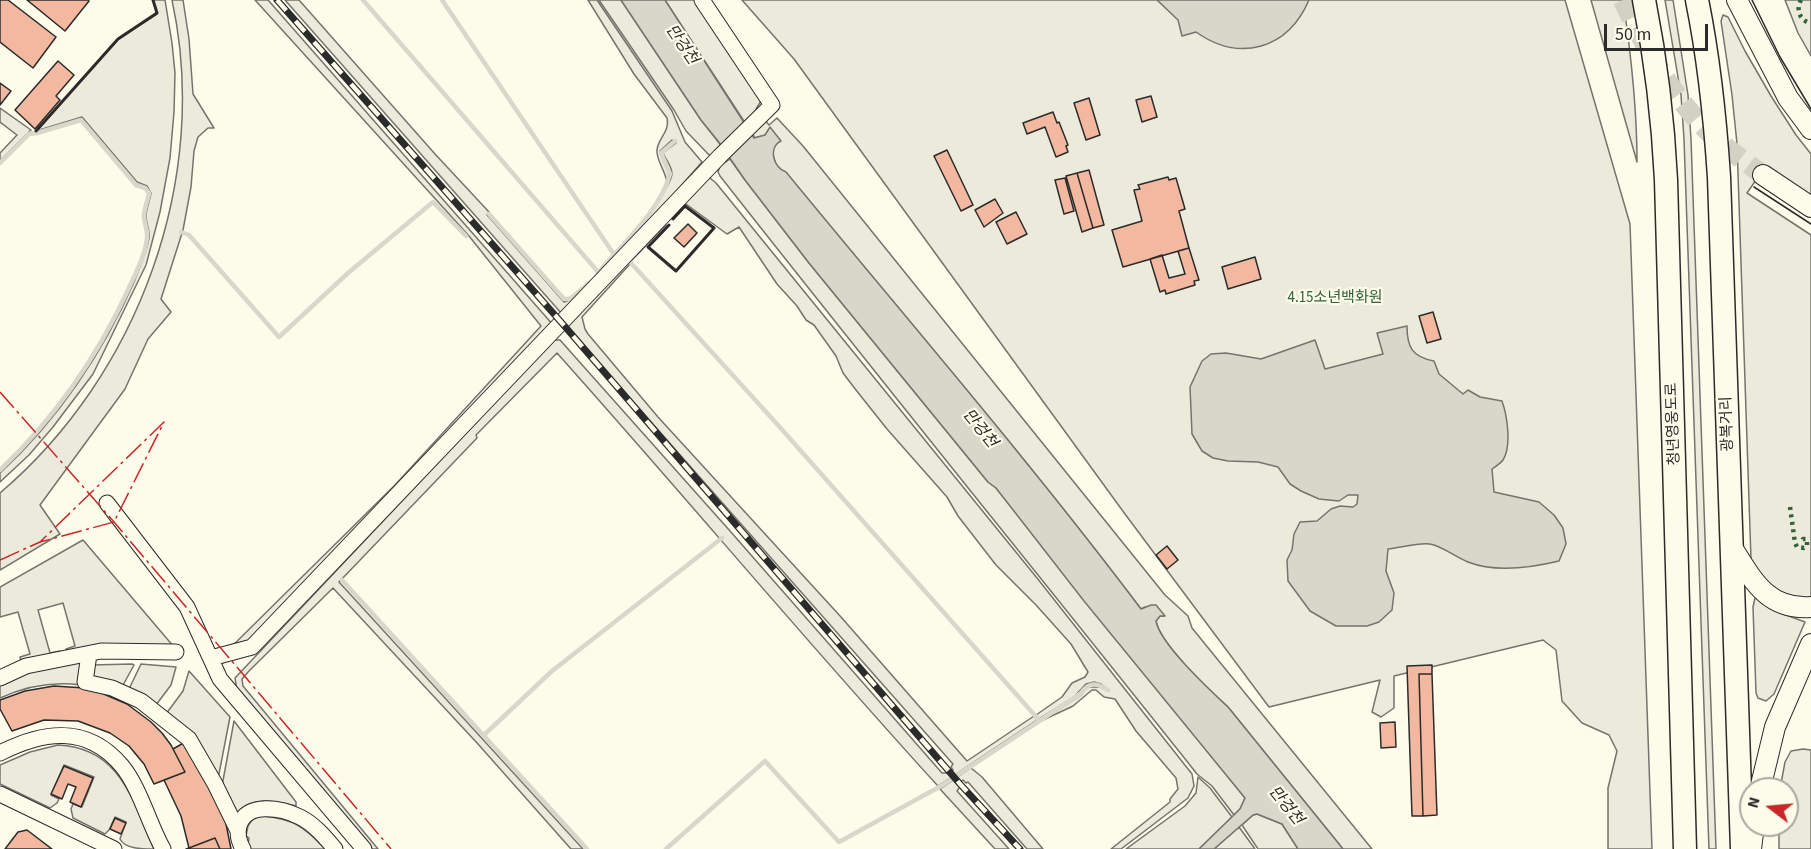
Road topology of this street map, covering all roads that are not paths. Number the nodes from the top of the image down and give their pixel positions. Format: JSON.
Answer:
{"nodes":[{"id":1,"x":702,"y":0,"type":"edge"},
{"id":2,"x":1644,"y":0,"type":"edge"},
{"id":3,"x":1697,"y":0,"type":"edge"},
{"id":4,"x":1737,"y":0,"type":"edge"},
{"id":5,"x":1811,"y":129,"type":"edge"},
{"id":6,"x":1762,"y":175,"type":"tunnel mouth"},
{"id":7,"x":1811,"y":207,"type":"edge"},
{"id":8,"x":107,"y":503,"type":"dead end"},
{"id":9,"x":1733,"y":549,"type":"junction"},
{"id":10,"x":1811,"y":607,"type":"edge"},
{"id":11,"x":1811,"y":644,"type":"edge"},
{"id":12,"x":176,"y":652,"type":"dead end"},
{"id":13,"x":89,"y":654,"type":"junction"},
{"id":14,"x":211,"y":658,"type":"junction"},
{"id":15,"x":0,"y":678,"type":"edge"},
{"id":16,"x":0,"y":753,"type":"edge"},
{"id":17,"x":1763,"y":777,"type":"edge"},
{"id":18,"x":0,"y":794,"type":"edge"},
{"id":19,"x":238,"y":831,"type":"junction"},
{"id":20,"x":114,"y":849,"type":"edge"},
{"id":21,"x":164,"y":849,"type":"edge"},
{"id":22,"x":243,"y":849,"type":"edge"},
{"id":23,"x":335,"y":849,"type":"edge"},
{"id":24,"x":364,"y":849,"type":"edge"},
{"id":25,"x":1685,"y":849,"type":"edge"},
{"id":26,"x":1742,"y":849,"type":"edge"}],
"edges":[{"from":1,"to":14,"type":"street"},
{"from":2,"to":25,"type":"highway","name":"청년영웅도로"},
{"from":3,"to":9,"type":"highway","name":"광복거리"},
{"from":4,"to":5,"type":"main road"},
{"from":6,"to":7,"type":"main road"},
{"from":8,"to":14,"type":"street"},
{"from":9,"to":10,"type":"main road"},
{"from":9,"to":26,"type":"highway","name":"광복거리"},
{"from":11,"to":17,"type":"main road"},
{"from":12,"to":13,"type":"street"},
{"from":13,"to":15,"type":"street"},
{"from":13,"to":19,"type":"street"},
{"from":14,"to":24,"type":"street"},
{"from":16,"to":21,"type":"street"},
{"from":18,"to":20,"type":"street"},
{"from":19,"to":22,"type":"street"},
{"from":19,"to":23,"type":"street"}]}
